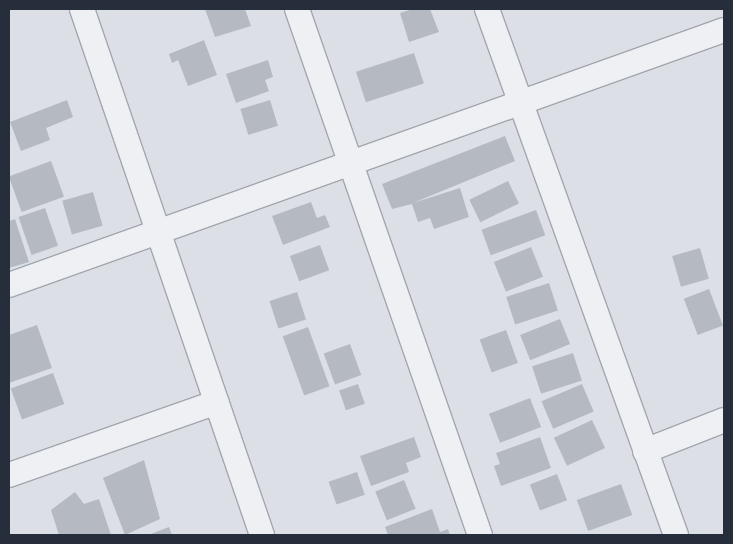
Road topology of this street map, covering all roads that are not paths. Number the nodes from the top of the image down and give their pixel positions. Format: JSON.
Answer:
{"nodes":[{"id":1,"x":82,"y":9,"type":"edge"},
{"id":2,"x":297,"y":9,"type":"edge"},
{"id":3,"x":487,"y":9,"type":"edge"},
{"id":4,"x":724,"y":30,"type":"edge"},
{"id":5,"x":520,"y":101,"type":"junction"},
{"id":6,"x":350,"y":162,"type":"junction"},
{"id":7,"x":158,"y":232,"type":"junction"},
{"id":8,"x":9,"y":285,"type":"edge"},
{"id":9,"x":216,"y":402,"type":"junction"},
{"id":10,"x":724,"y":420,"type":"edge"},
{"id":11,"x":645,"y":451,"type":"junction"},
{"id":12,"x":9,"y":475,"type":"edge"},
{"id":13,"x":262,"y":535,"type":"edge"},
{"id":14,"x":480,"y":535,"type":"edge"},
{"id":15,"x":676,"y":535,"type":"edge"}],
"edges":[{"from":1,"to":7,"type":"street"},
{"from":2,"to":6,"type":"street"},
{"from":3,"to":5,"type":"street"},
{"from":4,"to":5,"type":"street"},
{"from":5,"to":6,"type":"street"},
{"from":5,"to":11,"type":"street"},
{"from":6,"to":7,"type":"street"},
{"from":6,"to":14,"type":"street"},
{"from":7,"to":8,"type":"street"},
{"from":7,"to":9,"type":"street"},
{"from":9,"to":12,"type":"street"},
{"from":9,"to":13,"type":"street"},
{"from":10,"to":11,"type":"street"},
{"from":11,"to":15,"type":"street"}]}
